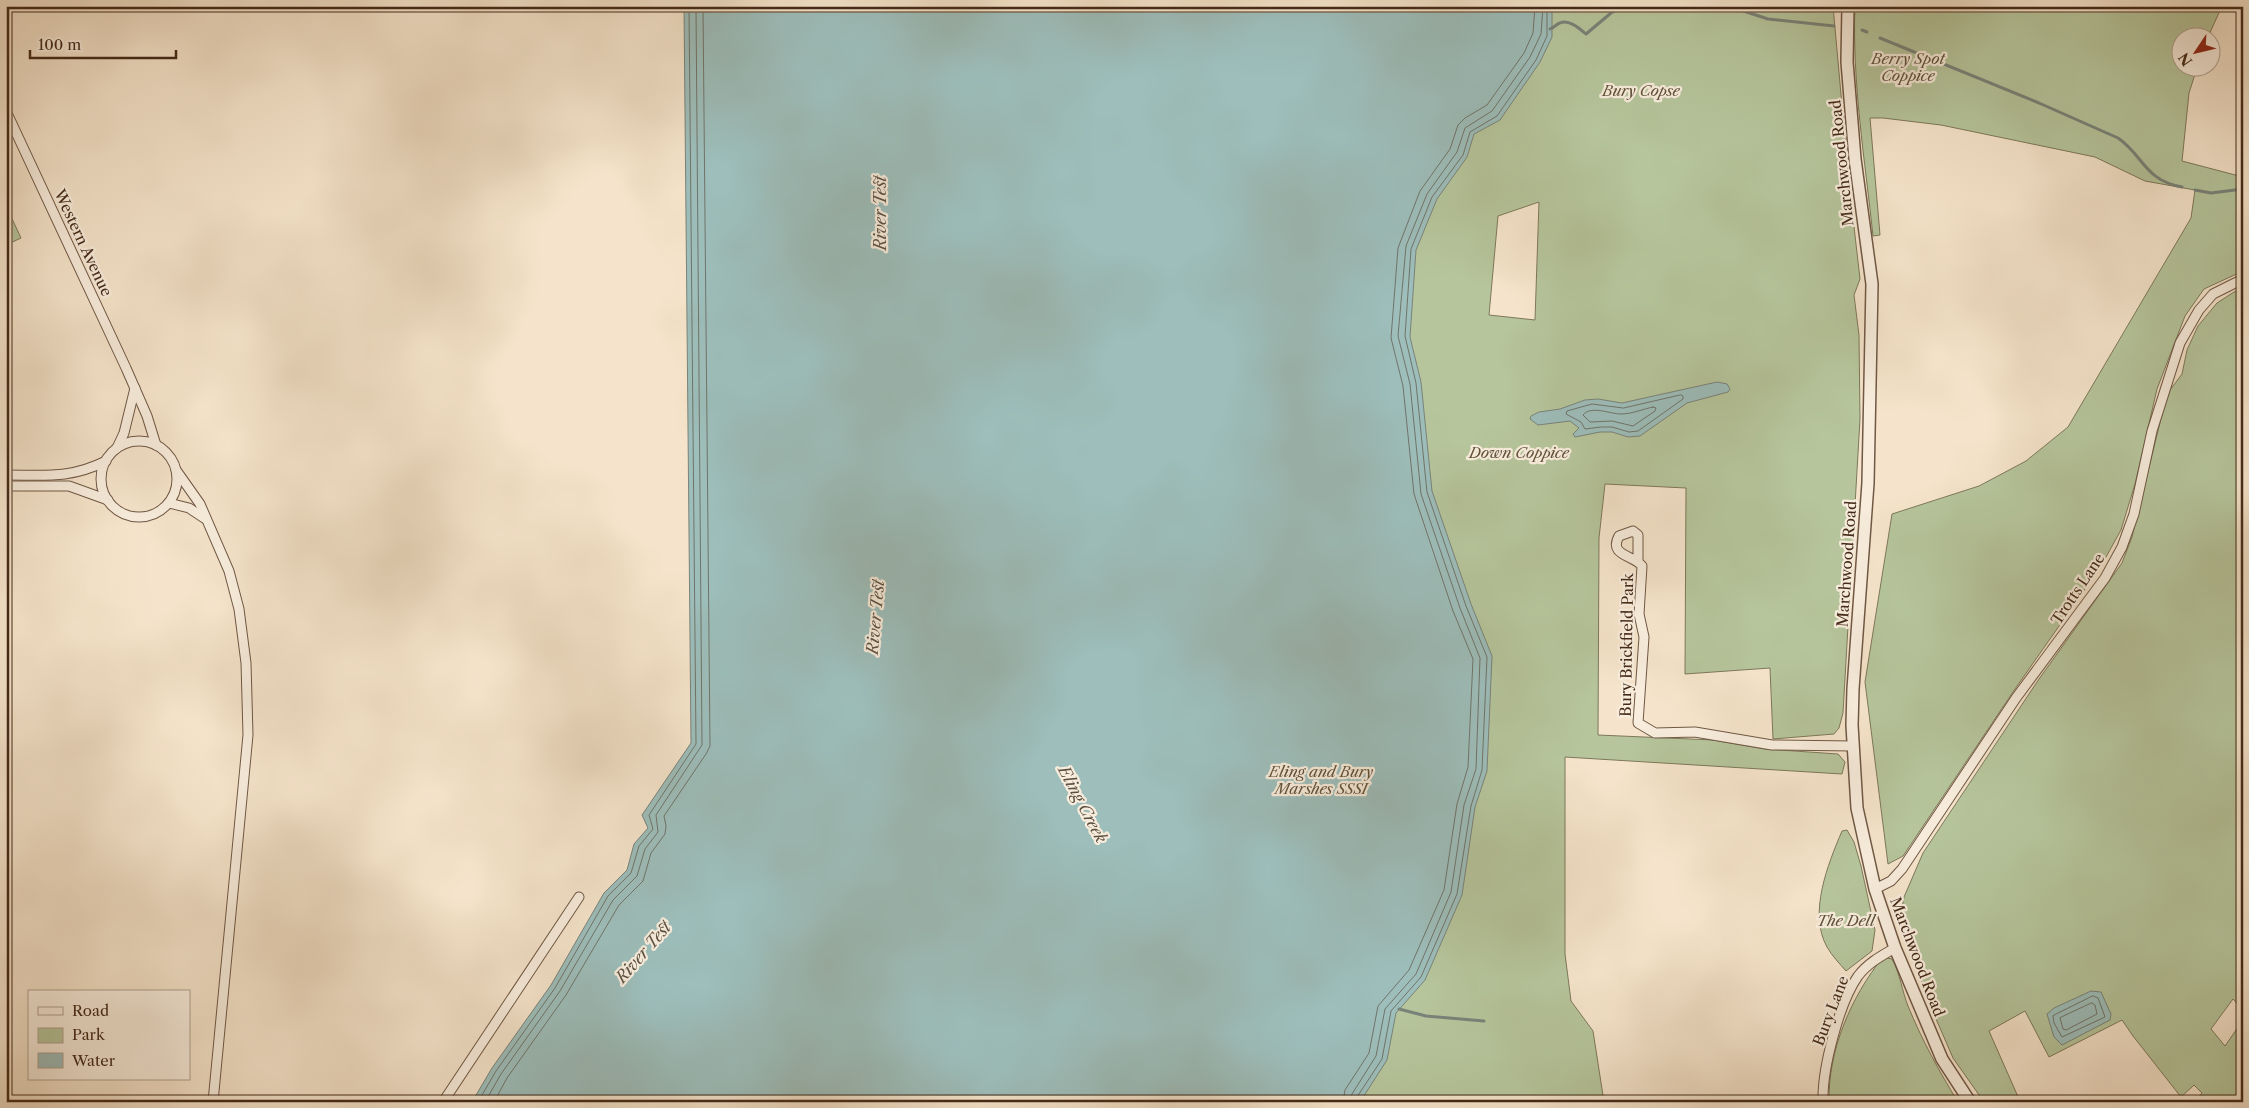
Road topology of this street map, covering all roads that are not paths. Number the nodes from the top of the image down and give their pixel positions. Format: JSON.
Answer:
{"nodes":[{"id":1,"x":1848,"y":6,"type":"edge"},
{"id":2,"x":6,"y":111,"type":"edge"},
{"id":3,"x":2243,"y":279,"type":"edge"},
{"id":4,"x":135,"y":388,"type":"junction"},
{"id":5,"x":156,"y":445,"type":"junction"},
{"id":6,"x":117,"y":448,"type":"junction"},
{"id":7,"x":106,"y":461,"type":"junction"},
{"id":8,"x":176,"y":470,"type":"junction"},
{"id":9,"x":6,"y":475,"type":"edge"},
{"id":10,"x":6,"y":486,"type":"edge"},
{"id":11,"x":108,"y":500,"type":"junction"},
{"id":12,"x":169,"y":503,"type":"junction"},
{"id":13,"x":205,"y":518,"type":"junction"},
{"id":14,"x":1638,"y":561,"type":"dead end"},
{"id":15,"x":1853,"y":746,"type":"junction"},
{"id":16,"x":1875,"y":889,"type":"junction"},
{"id":17,"x":579,"y":898,"type":"dead end"},
{"id":18,"x":1895,"y":948,"type":"junction"},
{"id":19,"x":213,"y":1102,"type":"edge"},
{"id":20,"x":443,"y":1102,"type":"edge"},
{"id":21,"x":1823,"y":1102,"type":"edge"},
{"id":22,"x":1970,"y":1102,"type":"edge"}],
"edges":[{"from":1,"to":15,"type":"street","name":"Marchwood Road"},
{"from":2,"to":4,"type":"street","name":"Western Avenue"},
{"from":3,"to":16,"type":"street","name":"Trotts Lane"},
{"from":4,"to":5,"type":"street","name":"Western Avenue"},
{"from":4,"to":6,"type":"street"},
{"from":5,"to":6,"type":"street"},
{"from":5,"to":8,"type":"street"},
{"from":6,"to":7,"type":"street"},
{"from":7,"to":9,"type":"street"},
{"from":7,"to":11,"type":"street"},
{"from":8,"to":12,"type":"street"},
{"from":8,"to":13,"type":"street"},
{"from":10,"to":11,"type":"street"},
{"from":11,"to":12,"type":"street"},
{"from":12,"to":13,"type":"street"},
{"from":13,"to":19,"type":"street"},
{"from":14,"to":15,"type":"street","name":"Bury Brickfield Park"},
{"from":15,"to":16,"type":"street","name":"Marchwood Road"},
{"from":16,"to":18,"type":"street","name":"Marchwood Road"},
{"from":17,"to":20,"type":"street"},
{"from":18,"to":21,"type":"street","name":"Bury Lane"},
{"from":18,"to":22,"type":"street","name":"Marchwood Road"}]}
